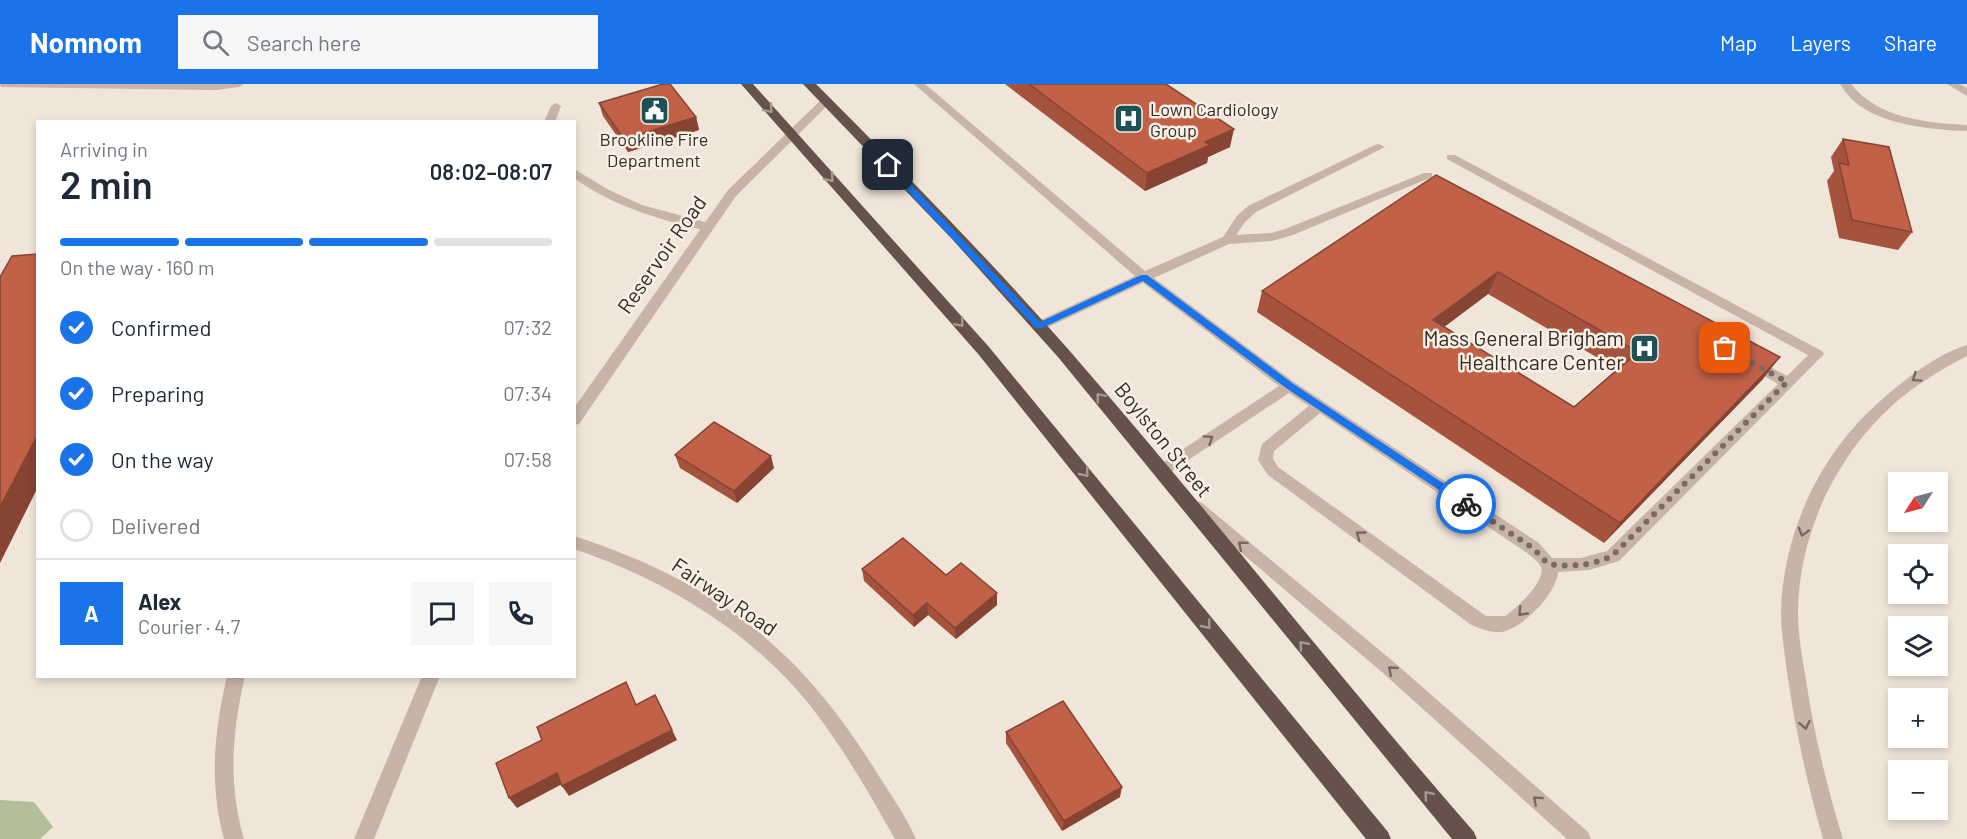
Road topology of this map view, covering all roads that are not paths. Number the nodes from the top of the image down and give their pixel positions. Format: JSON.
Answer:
{"nodes":[{"id":1,"x":1,"y":84,"type":"edge"},
{"id":2,"x":239,"y":84,"type":"edge"},
{"id":3,"x":747,"y":84,"type":"edge"},
{"id":4,"x":809,"y":84,"type":"edge"},
{"id":5,"x":919,"y":84,"type":"edge"},
{"id":6,"x":1845,"y":84,"type":"edge"},
{"id":7,"x":1952,"y":84,"type":"edge"},
{"id":8,"x":1967,"y":93,"type":"edge"},
{"id":9,"x":826,"y":101,"type":"junction"},
{"id":10,"x":556,"y":106,"type":"dead end"},
{"id":11,"x":550,"y":120,"type":"edge"},
{"id":12,"x":1967,"y":128,"type":"edge"},
{"id":13,"x":791,"y":134,"type":"junction"},
{"id":14,"x":1378,"y":147,"type":"dead end"},
{"id":15,"x":1451,"y":157,"type":"dead end"},
{"id":16,"x":576,"y":173,"type":"edge"},
{"id":17,"x":1437,"y":191,"type":"edge"},
{"id":18,"x":708,"y":227,"type":"junction"},
{"id":19,"x":1227,"y":240,"type":"junction"},
{"id":20,"x":1144,"y":277,"type":"junction"},
{"id":21,"x":1039,"y":326,"type":"junction"},
{"id":22,"x":1967,"y":350,"type":"edge"},
{"id":23,"x":1736,"y":354,"type":"edge"},
{"id":24,"x":1787,"y":382,"type":"junction"},
{"id":25,"x":1289,"y":386,"type":"junction"},
{"id":26,"x":1319,"y":406,"type":"junction"},
{"id":27,"x":576,"y":417,"type":"edge"},
{"id":28,"x":1161,"y":471,"type":"junction"},
{"id":29,"x":1175,"y":489,"type":"junction"},
{"id":30,"x":576,"y":543,"type":"edge"},
{"id":31,"x":1548,"y":564,"type":"junction"},
{"id":32,"x":236,"y":678,"type":"edge"},
{"id":33,"x":430,"y":678,"type":"edge"},
{"id":34,"x":234,"y":839,"type":"edge"},
{"id":35,"x":364,"y":839,"type":"edge"},
{"id":36,"x":906,"y":839,"type":"edge"},
{"id":37,"x":1380,"y":839,"type":"edge"},
{"id":38,"x":1466,"y":839,"type":"edge"},
{"id":39,"x":1581,"y":839,"type":"edge"},
{"id":40,"x":1833,"y":839,"type":"edge"}],
"edges":[{"from":1,"to":2,"type":"street"},
{"from":3,"to":13,"type":"highway","one_way":true},
{"from":4,"to":9,"type":"highway","name":"Boylston Street"},
{"from":5,"to":20,"type":"street"},
{"from":6,"to":12,"type":"street"},
{"from":7,"to":8,"type":"street"},
{"from":9,"to":13,"type":"street","name":"Reservoir Road"},
{"from":9,"to":21,"type":"highway","name":"Boylston Street"},
{"from":10,"to":11,"type":"street"},
{"from":13,"to":18,"type":"street","name":"Reservoir Road"},
{"from":13,"to":37,"type":"highway","one_way":true},
{"from":14,"to":19,"type":"street"},
{"from":15,"to":24,"type":"street"},
{"from":16,"to":18,"type":"street"},
{"from":17,"to":19,"type":"street"},
{"from":18,"to":27,"type":"street","name":"Reservoir Road"},
{"from":19,"to":20,"type":"street"},
{"from":20,"to":21,"type":"street"},
{"from":20,"to":25,"type":"street"},
{"from":28,"to":21,"type":"highway","name":"Boylston Street","one_way":true},
{"from":22,"to":40,"type":"street","one_way":true},
{"from":23,"to":24,"type":"street"},
{"from":24,"to":31,"type":"street"},
{"from":25,"to":26,"type":"street"},
{"from":28,"to":25,"type":"street","one_way":true},
{"from":26,"to":31,"type":"street"},
{"from":31,"to":26,"type":"street","one_way":true},
{"from":28,"to":29,"type":"highway","name":"Boylston Street"},
{"from":38,"to":29,"type":"highway","name":"Boylston Street","one_way":true},
{"from":39,"to":29,"type":"street","one_way":true},
{"from":30,"to":36,"type":"street","name":"Fairway Road"},
{"from":32,"to":34,"type":"street"},
{"from":33,"to":35,"type":"street"}]}
